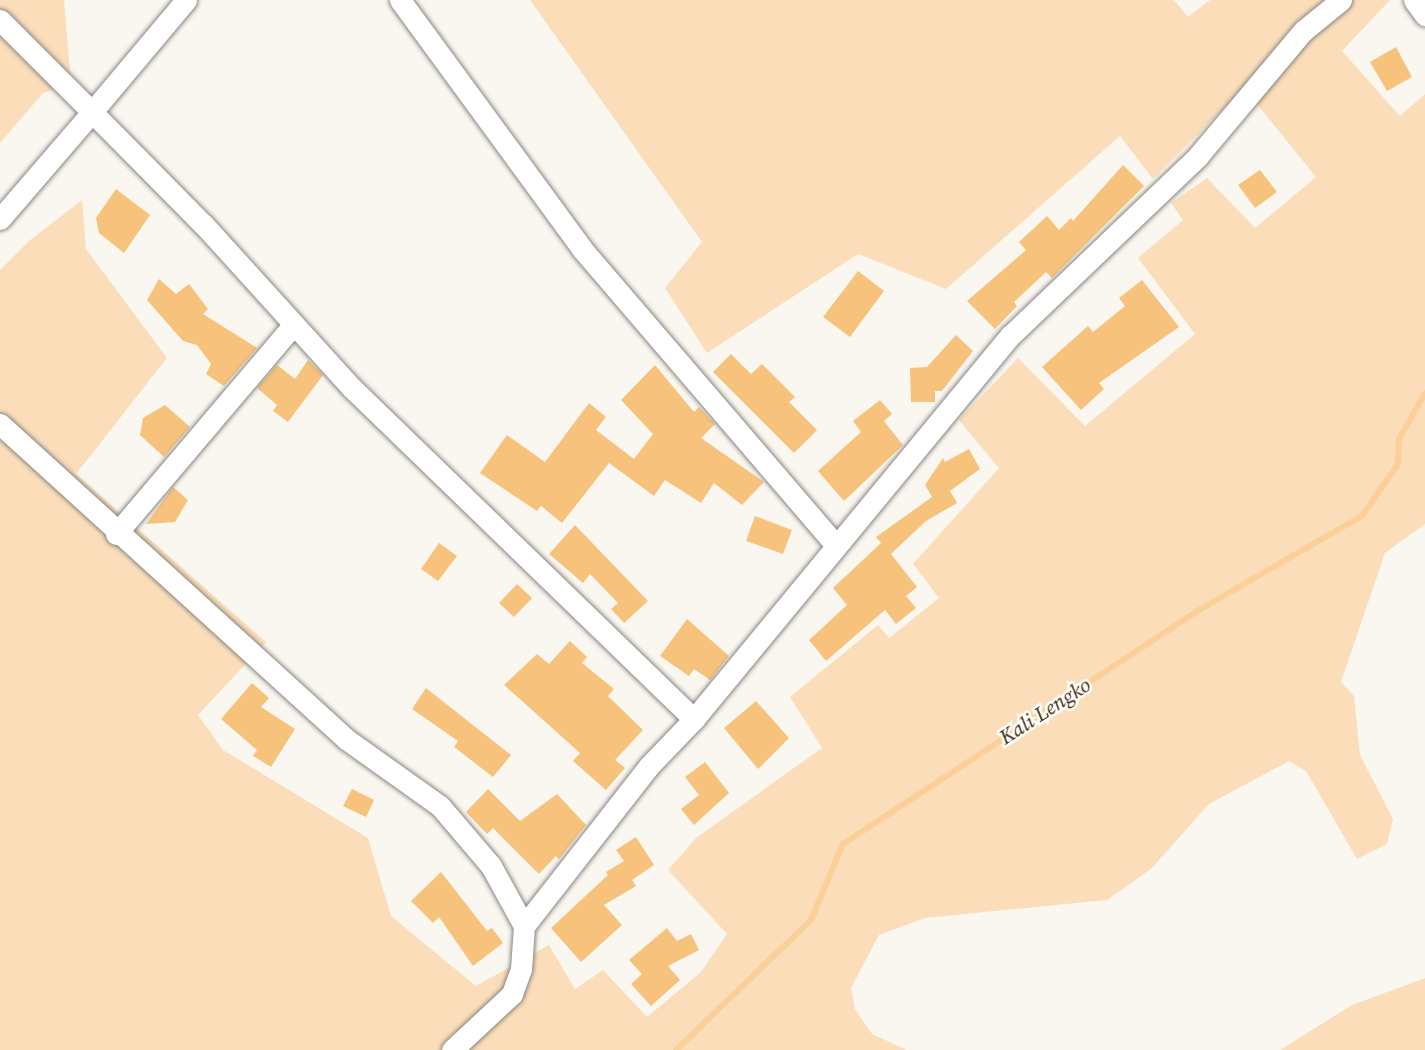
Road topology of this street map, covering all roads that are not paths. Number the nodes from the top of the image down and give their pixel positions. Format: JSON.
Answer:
{"nodes":[{"id":1,"x":186,"y":0,"type":"edge"},
{"id":2,"x":400,"y":0,"type":"edge"},
{"id":3,"x":1341,"y":0,"type":"edge"},
{"id":4,"x":1414,"y":0,"type":"edge"},
{"id":5,"x":1425,"y":15,"type":"edge"},
{"id":6,"x":0,"y":20,"type":"edge"},
{"id":7,"x":92,"y":112,"type":"junction"},
{"id":8,"x":0,"y":219,"type":"edge"},
{"id":9,"x":294,"y":324,"type":"junction"},
{"id":10,"x":0,"y":424,"type":"edge"},
{"id":11,"x":116,"y":534,"type":"junction"},
{"id":12,"x":836,"y":545,"type":"junction"},
{"id":13,"x":694,"y":719,"type":"junction"},
{"id":14,"x":524,"y":926,"type":"junction"},
{"id":15,"x":452,"y":1050,"type":"edge"}],
"edges":[{"from":1,"to":7,"type":"street"},
{"from":2,"to":12,"type":"street"},
{"from":3,"to":12,"type":"street"},
{"from":4,"to":5,"type":"street"},
{"from":6,"to":7,"type":"street"},
{"from":7,"to":8,"type":"street"},
{"from":7,"to":9,"type":"street"},
{"from":9,"to":11,"type":"street"},
{"from":9,"to":13,"type":"street"},
{"from":10,"to":11,"type":"street"},
{"from":11,"to":14,"type":"street"},
{"from":12,"to":13,"type":"street"},
{"from":13,"to":14,"type":"street"},
{"from":14,"to":15,"type":"street"}]}
